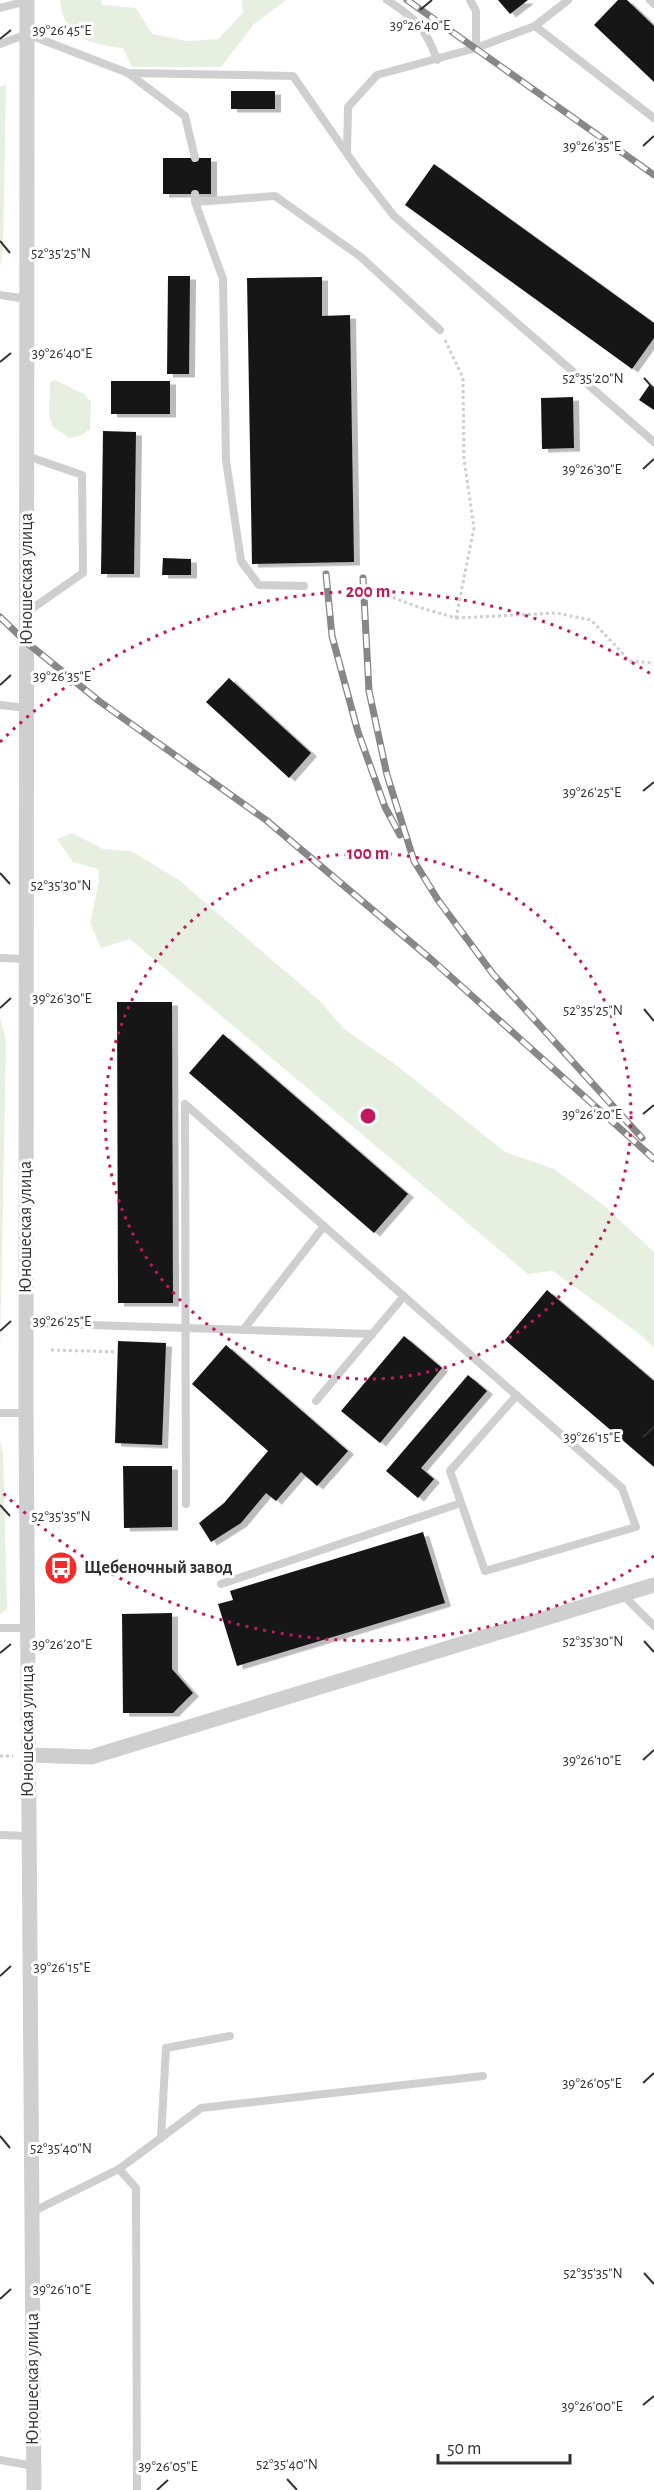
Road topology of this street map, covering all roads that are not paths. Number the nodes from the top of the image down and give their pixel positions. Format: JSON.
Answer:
{"nodes":[{"id":1,"x":27,"y":0,"type":"edge"},
{"id":2,"x":387,"y":0,"type":"edge"},
{"id":3,"x":470,"y":0,"type":"edge"},
{"id":4,"x":568,"y":0,"type":"edge"},
{"id":5,"x":650,"y":0,"type":"edge"},
{"id":6,"x":654,"y":4,"type":"edge"},
{"id":7,"x":0,"y":8,"type":"edge"},
{"id":8,"x":535,"y":26,"type":"junction"},
{"id":9,"x":27,"y":34,"type":"junction"},
{"id":10,"x":0,"y":44,"type":"edge"},
{"id":11,"x":477,"y":48,"type":"junction"},
{"id":12,"x":437,"y":60,"type":"junction"},
{"id":13,"x":128,"y":73,"type":"junction"},
{"id":14,"x":654,"y":118,"type":"edge"},
{"id":15,"x":347,"y":153,"type":"junction"},
{"id":16,"x":195,"y":158,"type":"dead end"},
{"id":17,"x":0,"y":295,"type":"edge"},
{"id":18,"x":27,"y":299,"type":"junction"},
{"id":19,"x":440,"y":330,"type":"road end"},
{"id":20,"x":654,"y":442,"type":"edge"},
{"id":21,"x":27,"y":456,"type":"junction"},
{"id":22,"x":304,"y":586,"type":"dead end"},
{"id":23,"x":27,"y":612,"type":"junction"},
{"id":24,"x":0,"y":705,"type":"edge"},
{"id":25,"x":27,"y":708,"type":"junction"},
{"id":26,"x":0,"y":958,"type":"edge"},
{"id":27,"x":28,"y":958,"type":"junction"},
{"id":28,"x":324,"y":1226,"type":"junction"},
{"id":29,"x":404,"y":1296,"type":"junction"},
{"id":30,"x":26,"y":1323,"type":"junction"},
{"id":31,"x":186,"y":1328,"type":"junction"},
{"id":32,"x":244,"y":1329,"type":"junction"},
{"id":33,"x":372,"y":1334,"type":"junction"},
{"id":34,"x":517,"y":1395,"type":"junction"},
{"id":35,"x":316,"y":1401,"type":"dead end"},
{"id":36,"x":0,"y":1413,"type":"edge"},
{"id":37,"x":26,"y":1413,"type":"junction"},
{"id":38,"x":461,"y":1503,"type":"junction"},
{"id":39,"x":186,"y":1504,"type":"dead end"},
{"id":40,"x":221,"y":1584,"type":"dead end"},
{"id":41,"x":654,"y":1585,"type":"edge"},
{"id":42,"x":623,"y":1595,"type":"junction"},
{"id":43,"x":654,"y":1626,"type":"edge"},
{"id":44,"x":0,"y":1628,"type":"edge"},
{"id":45,"x":27,"y":1628,"type":"junction"},
{"id":46,"x":28,"y":1755,"type":"junction"},
{"id":47,"x":0,"y":1835,"type":"edge"},
{"id":48,"x":29,"y":1836,"type":"junction"},
{"id":49,"x":230,"y":2036,"type":"dead end"},
{"id":50,"x":483,"y":2076,"type":"dead end"},
{"id":51,"x":161,"y":2138,"type":"junction"},
{"id":52,"x":119,"y":2169,"type":"junction"},
{"id":53,"x":32,"y":2212,"type":"junction"},
{"id":54,"x":0,"y":2460,"type":"edge"},
{"id":55,"x":34,"y":2466,"type":"junction"},
{"id":56,"x":34,"y":2490,"type":"edge"},
{"id":57,"x":137,"y":2490,"type":"edge"}],
"edges":[{"from":1,"to":7,"type":"lane"},
{"from":1,"to":9,"type":"street","name":"Юношеская улица"},
{"from":2,"to":12,"type":"lane"},
{"from":3,"to":11,"type":"lane"},
{"from":4,"to":8,"type":"lane"},
{"from":5,"to":6,"type":"lane"},
{"from":8,"to":11,"type":"lane"},
{"from":8,"to":14,"type":"lane"},
{"from":9,"to":10,"type":"lane"},
{"from":9,"to":13,"type":"lane"},
{"from":9,"to":18,"type":"street","name":"Юношеская улица"},
{"from":11,"to":12,"type":"lane"},
{"from":12,"to":15,"type":"lane"},
{"from":13,"to":15,"type":"lane"},
{"from":13,"to":16,"type":"lane"},
{"from":15,"to":20,"type":"lane"},
{"from":17,"to":18,"type":"lane"},
{"from":18,"to":21,"type":"street","name":"Юношеская улица"},
{"from":19,"to":22,"type":"lane"},
{"from":21,"to":23,"type":"street","name":"Юношеская улица"},
{"from":21,"to":23,"type":"lane"},
{"from":23,"to":25,"type":"street","name":"Юношеская улица"},
{"from":24,"to":25,"type":"lane"},
{"from":25,"to":27,"type":"street","name":"Юношеская улица"},
{"from":26,"to":27,"type":"lane"},
{"from":27,"to":30,"type":"street","name":"Юношеская улица"},
{"from":28,"to":29,"type":"lane"},
{"from":28,"to":31,"type":"lane"},
{"from":28,"to":32,"type":"lane"},
{"from":29,"to":33,"type":"lane"},
{"from":29,"to":34,"type":"lane"},
{"from":30,"to":31,"type":"lane"},
{"from":30,"to":37,"type":"street","name":"Юношеская улица"},
{"from":31,"to":32,"type":"lane"},
{"from":31,"to":39,"type":"lane"},
{"from":32,"to":33,"type":"lane"},
{"from":33,"to":35,"type":"lane"},
{"from":34,"to":38,"type":"lane"},
{"from":34,"to":38,"type":"lane"},
{"from":36,"to":37,"type":"lane"},
{"from":37,"to":45,"type":"street","name":"Юношеская улица"},
{"from":38,"to":40,"type":"lane"},
{"from":41,"to":42,"type":"street"},
{"from":42,"to":43,"type":"lane"},
{"from":42,"to":46,"type":"street"},
{"from":44,"to":45,"type":"lane"},
{"from":45,"to":46,"type":"street","name":"Юношеская улица"},
{"from":46,"to":48,"type":"street","name":"Юношеская улица"},
{"from":47,"to":48,"type":"lane"},
{"from":48,"to":53,"type":"street","name":"Юношеская улица"},
{"from":49,"to":51,"type":"lane"},
{"from":50,"to":51,"type":"lane"},
{"from":51,"to":52,"type":"lane"},
{"from":52,"to":53,"type":"lane"},
{"from":52,"to":57,"type":"lane"},
{"from":53,"to":55,"type":"street","name":"Юношеская улица"},
{"from":54,"to":55,"type":"lane"},
{"from":55,"to":56,"type":"street","name":"Юношеская улица"}]}
